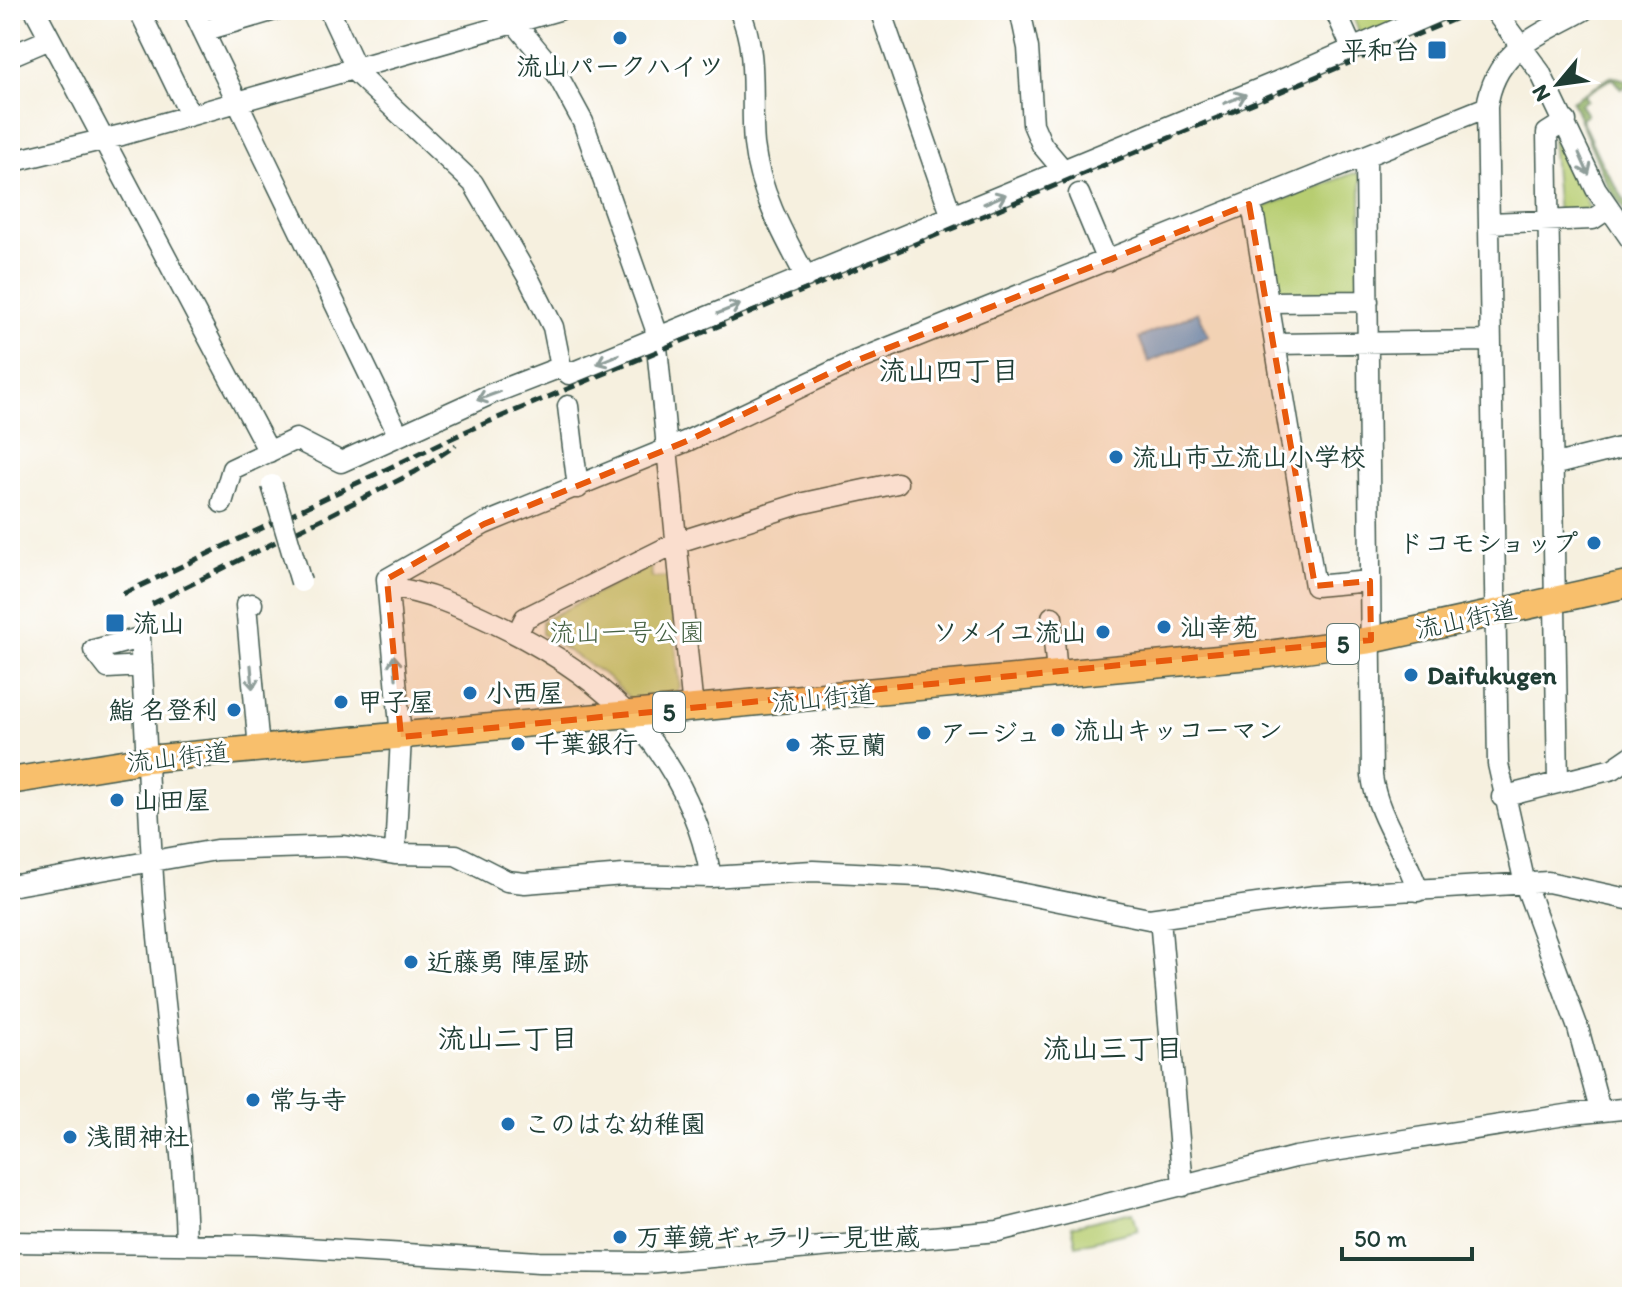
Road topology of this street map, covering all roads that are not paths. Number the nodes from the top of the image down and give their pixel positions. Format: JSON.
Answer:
{"nodes":[{"id":1,"x":35,"y":10,"type":"edge"},
{"id":2,"x":139,"y":10,"type":"edge"},
{"id":3,"x":193,"y":10,"type":"edge"},
{"id":4,"x":275,"y":10,"type":"edge"},
{"id":5,"x":329,"y":10,"type":"edge"},
{"id":6,"x":559,"y":10,"type":"edge"},
{"id":7,"x":739,"y":10,"type":"edge"},
{"id":8,"x":880,"y":10,"type":"edge"},
{"id":9,"x":1021,"y":10,"type":"edge"},
{"id":10,"x":1335,"y":10,"type":"edge"},
{"id":11,"x":1441,"y":10,"type":"edge"},
{"id":12,"x":1494,"y":10,"type":"edge"},
{"id":13,"x":1584,"y":10,"type":"edge"},
{"id":14,"x":510,"y":17,"type":"edge"},
{"id":15,"x":203,"y":31,"type":"junction"},
{"id":16,"x":50,"y":39,"type":"junction"},
{"id":17,"x":1521,"y":47,"type":"junction"},
{"id":18,"x":1352,"y":48,"type":"junction"},
{"id":19,"x":10,"y":56,"type":"edge"},
{"id":20,"x":354,"y":69,"type":"junction"},
{"id":21,"x":237,"y":101,"type":"junction"},
{"id":22,"x":1487,"y":107,"type":"junction"},
{"id":23,"x":190,"y":115,"type":"junction"},
{"id":24,"x":1566,"y":121,"type":"junction"},
{"id":25,"x":103,"y":139,"type":"junction"},
{"id":26,"x":1366,"y":157,"type":"junction"},
{"id":27,"x":10,"y":162,"type":"edge"},
{"id":28,"x":1063,"y":170,"type":"junction"},
{"id":29,"x":1079,"y":194,"type":"dead end"},
{"id":30,"x":1249,"y":204,"type":"junction"},
{"id":31,"x":1608,"y":209,"type":"junction"},
{"id":32,"x":952,"y":217,"type":"junction"},
{"id":33,"x":1548,"y":221,"type":"junction"},
{"id":34,"x":1489,"y":223,"type":"junction"},
{"id":35,"x":1632,"y":241,"type":"edge"},
{"id":36,"x":1107,"y":261,"type":"junction"},
{"id":37,"x":806,"y":277,"type":"junction"},
{"id":38,"x":1368,"y":301,"type":"junction"},
{"id":39,"x":1268,"y":302,"type":"junction"},
{"id":40,"x":657,"y":339,"type":"junction"},
{"id":41,"x":1490,"y":341,"type":"junction"},
{"id":42,"x":1368,"y":342,"type":"junction"},
{"id":43,"x":1275,"y":344,"type":"junction"},
{"id":44,"x":561,"y":367,"type":"junction"},
{"id":45,"x":568,"y":406,"type":"dead end"},
{"id":46,"x":398,"y":434,"type":"junction"},
{"id":47,"x":1632,"y":445,"type":"edge"},
{"id":48,"x":668,"y":447,"type":"junction"},
{"id":49,"x":269,"y":452,"type":"junction"},
{"id":50,"x":1552,"y":465,"type":"junction"},
{"id":51,"x":897,"y":483,"type":"dead end"},
{"id":52,"x":272,"y":485,"type":"dead end"},
{"id":53,"x":578,"y":488,"type":"junction"},
{"id":54,"x":222,"y":503,"type":"dead end"},
{"id":55,"x":678,"y":542,"type":"junction"},
{"id":56,"x":1370,"y":581,"type":"junction"},
{"id":57,"x":301,"y":582,"type":"dead end"},
{"id":58,"x":1632,"y":583,"type":"edge"},
{"id":59,"x":388,"y":592,"type":"junction"},
{"id":60,"x":1555,"y":600,"type":"junction"},
{"id":61,"x":249,"y":605,"type":"dead end"},
{"id":62,"x":1493,"y":613,"type":"junction"},
{"id":63,"x":1052,"y":617,"type":"dead end"},
{"id":64,"x":517,"y":634,"type":"junction"},
{"id":65,"x":1371,"y":640,"type":"junction"},
{"id":66,"x":142,"y":666,"type":"dead end"},
{"id":67,"x":1057,"y":675,"type":"junction"},
{"id":68,"x":693,"y":710,"type":"junction"},
{"id":69,"x":629,"y":715,"type":"junction"},
{"id":70,"x":401,"y":737,"type":"junction"},
{"id":71,"x":259,"y":749,"type":"junction"},
{"id":72,"x":1632,"y":756,"type":"edge"},
{"id":73,"x":148,"y":759,"type":"junction"},
{"id":74,"x":10,"y":781,"type":"edge"},
{"id":75,"x":1558,"y":783,"type":"junction"},
{"id":76,"x":1502,"y":797,"type":"junction"},
{"id":77,"x":395,"y":854,"type":"junction"},
{"id":78,"x":153,"y":859,"type":"junction"},
{"id":79,"x":711,"y":877,"type":"junction"},
{"id":80,"x":1525,"y":884,"type":"junction"},
{"id":81,"x":10,"y":886,"type":"edge"},
{"id":82,"x":1418,"y":891,"type":"junction"},
{"id":83,"x":1632,"y":900,"type":"edge"},
{"id":84,"x":1160,"y":918,"type":"junction"},
{"id":85,"x":1632,"y":1108,"type":"edge"},
{"id":86,"x":1600,"y":1110,"type":"junction"},
{"id":87,"x":1183,"y":1186,"type":"junction"},
{"id":88,"x":10,"y":1242,"type":"edge"},
{"id":89,"x":186,"y":1243,"type":"junction"}],
"edges":[{"from":1,"to":16,"type":"street"},
{"from":2,"to":23,"type":"street"},
{"from":3,"to":15,"type":"street"},
{"from":4,"to":15,"type":"street"},
{"from":5,"to":20,"type":"street"},
{"from":6,"to":14,"type":"street"},
{"from":7,"to":37,"type":"street"},
{"from":8,"to":32,"type":"street"},
{"from":9,"to":28,"type":"street"},
{"from":10,"to":18,"type":"street"},
{"from":11,"to":18,"type":"street"},
{"from":12,"to":17,"type":"street"},
{"from":13,"to":17,"type":"street"},
{"from":14,"to":20,"type":"street"},
{"from":14,"to":40,"type":"street"},
{"from":15,"to":21,"type":"street"},
{"from":16,"to":19,"type":"street"},
{"from":16,"to":25,"type":"street"},
{"from":17,"to":22,"type":"street"},
{"from":17,"to":24,"type":"street"},
{"from":28,"to":18,"type":"street","one_way":true},
{"from":20,"to":21,"type":"street"},
{"from":20,"to":44,"type":"street"},
{"from":21,"to":23,"type":"street"},
{"from":21,"to":46,"type":"street"},
{"from":22,"to":26,"type":"street"},
{"from":22,"to":34,"type":"street"},
{"from":23,"to":25,"type":"street"},
{"from":24,"to":31,"type":"street","one_way":true},
{"from":24,"to":33,"type":"street"},
{"from":25,"to":27,"type":"street"},
{"from":25,"to":49,"type":"street"},
{"from":26,"to":30,"type":"street"},
{"from":26,"to":38,"type":"street"},
{"from":32,"to":28,"type":"street","one_way":true},
{"from":29,"to":36,"type":"street"},
{"from":30,"to":36,"type":"street"},
{"from":30,"to":39,"type":"street"},
{"from":31,"to":33,"type":"street"},
{"from":31,"to":35,"type":"street"},
{"from":32,"to":37,"type":"street"},
{"from":33,"to":34,"type":"street"},
{"from":33,"to":50,"type":"street"},
{"from":34,"to":41,"type":"street"},
{"from":36,"to":48,"type":"street"},
{"from":40,"to":37,"type":"street","one_way":true},
{"from":38,"to":39,"type":"street"},
{"from":38,"to":42,"type":"street"},
{"from":39,"to":43,"type":"street"},
{"from":40,"to":44,"type":"street","one_way":true},
{"from":40,"to":48,"type":"street"},
{"from":41,"to":42,"type":"street"},
{"from":41,"to":62,"type":"street"},
{"from":42,"to":43,"type":"street"},
{"from":42,"to":56,"type":"street"},
{"from":43,"to":56,"type":"street"},
{"from":44,"to":46,"type":"street","one_way":true},
{"from":45,"to":53,"type":"street"},
{"from":46,"to":49,"type":"street"},
{"from":47,"to":50,"type":"street"},
{"from":48,"to":53,"type":"street"},
{"from":48,"to":55,"type":"street"},
{"from":49,"to":54,"type":"street"},
{"from":50,"to":60,"type":"street"},
{"from":51,"to":55,"type":"street"},
{"from":52,"to":57,"type":"street","bridge":true},
{"from":53,"to":59,"type":"street"},
{"from":55,"to":64,"type":"street"},
{"from":55,"to":68,"type":"street"},
{"from":56,"to":65,"type":"street"},
{"from":58,"to":60,"type":"main road","name":"流山街道","number":"5"},
{"from":59,"to":64,"type":"street"},
{"from":70,"to":59,"type":"street","one_way":true},
{"from":60,"to":62,"type":"main road","name":"流山街道","number":"5"},
{"from":60,"to":75,"type":"street"},
{"from":61,"to":71,"type":"street","one_way":true},
{"from":62,"to":65,"type":"main road","name":"流山街道","number":"5"},
{"from":62,"to":76,"type":"street"},
{"from":63,"to":67,"type":"street"},
{"from":64,"to":69,"type":"street"},
{"from":65,"to":67,"type":"main road","name":"流山街道","number":"5"},
{"from":65,"to":82,"type":"street"},
{"from":66,"to":73,"type":"street"},
{"from":67,"to":68,"type":"main road","name":"流山街道","number":"5"},
{"from":68,"to":69,"type":"main road","name":"流山街道","number":"5"},
{"from":69,"to":70,"type":"main road","name":"流山街道","number":"5"},
{"from":69,"to":79,"type":"street"},
{"from":70,"to":71,"type":"main road","name":"流山街道","number":"5"},
{"from":70,"to":77,"type":"street"},
{"from":71,"to":73,"type":"main road","name":"流山街道","number":"5"},
{"from":72,"to":75,"type":"street"},
{"from":73,"to":74,"type":"main road","name":"流山街道","number":"5"},
{"from":73,"to":78,"type":"street"},
{"from":75,"to":76,"type":"street"},
{"from":76,"to":80,"type":"street"},
{"from":77,"to":78,"type":"street"},
{"from":77,"to":79,"type":"street"},
{"from":78,"to":81,"type":"street"},
{"from":78,"to":89,"type":"street"},
{"from":79,"to":84,"type":"street"},
{"from":80,"to":82,"type":"street"},
{"from":80,"to":83,"type":"street"},
{"from":80,"to":86,"type":"street"},
{"from":82,"to":84,"type":"street"},
{"from":84,"to":87,"type":"street"},
{"from":85,"to":86,"type":"street"},
{"from":86,"to":87,"type":"street"},
{"from":87,"to":89,"type":"street"},
{"from":88,"to":89,"type":"street"}]}
